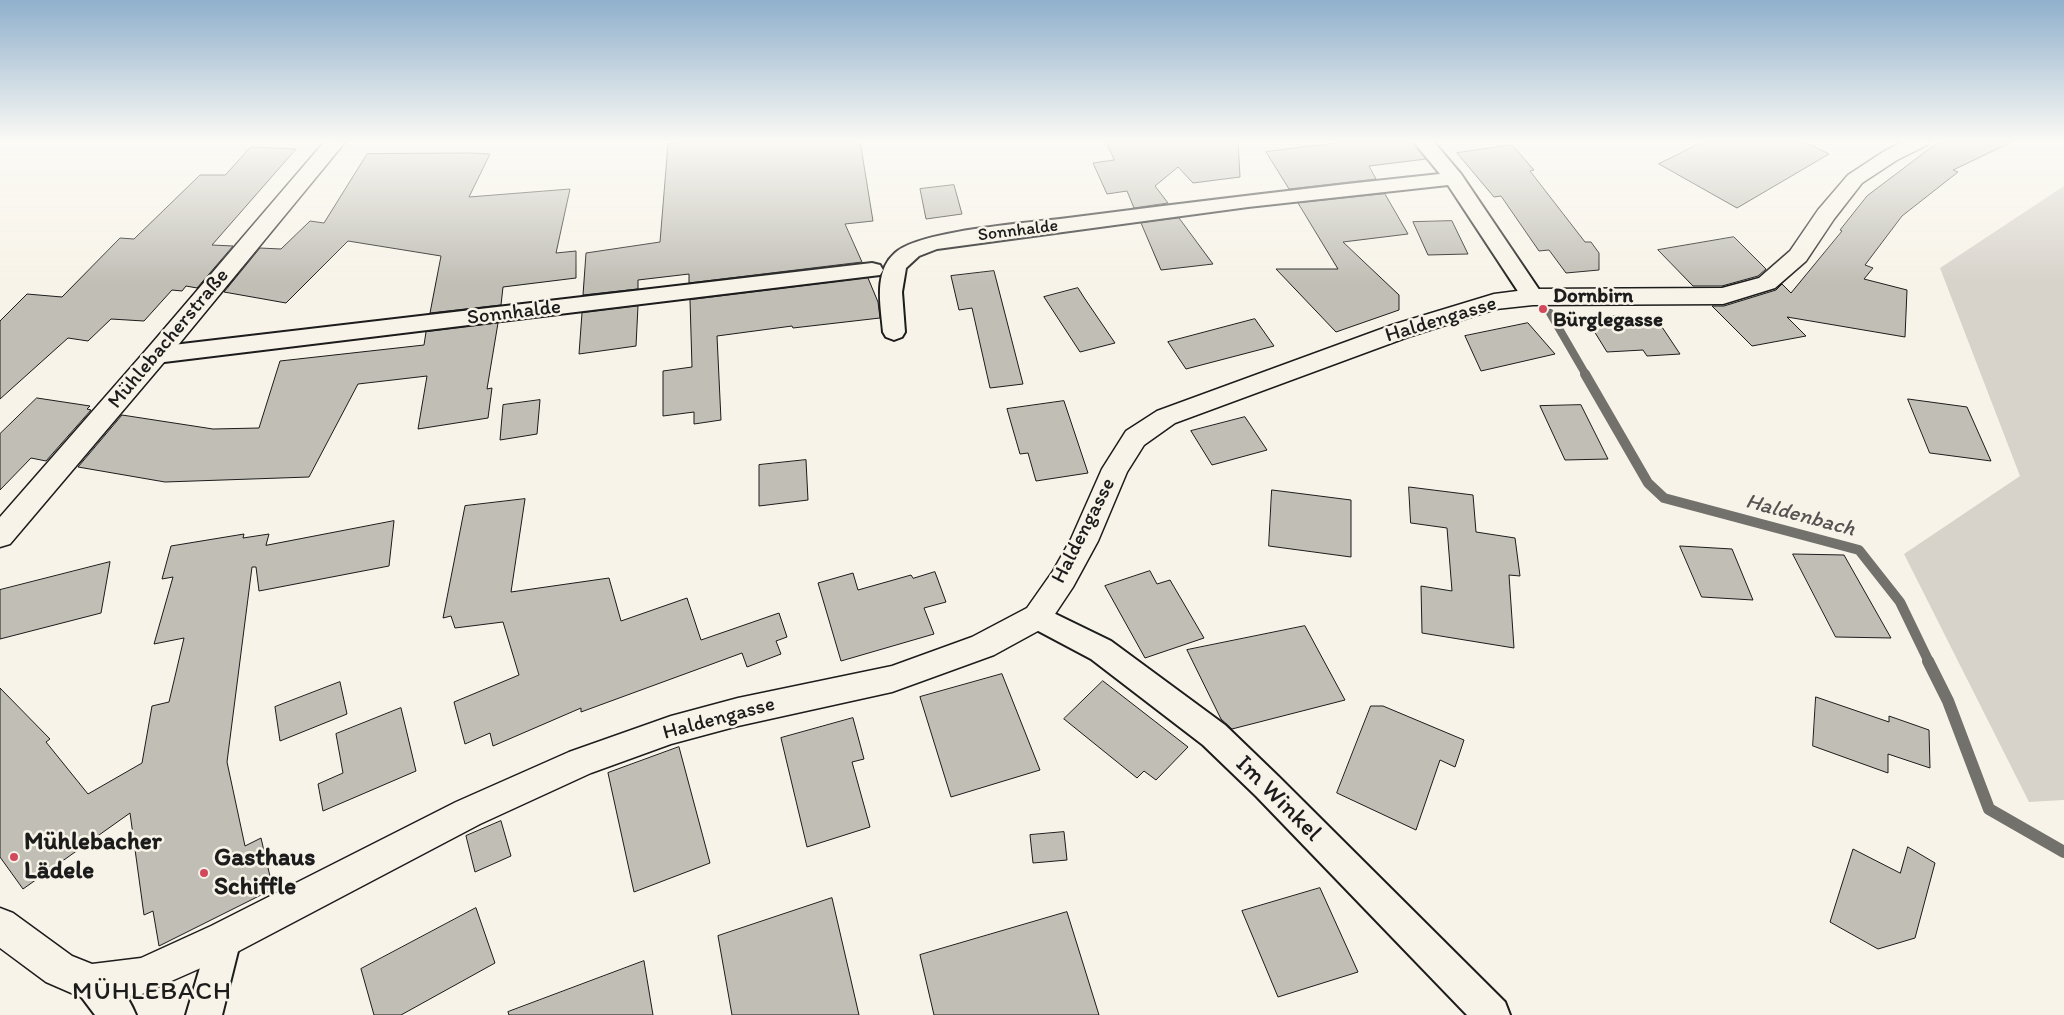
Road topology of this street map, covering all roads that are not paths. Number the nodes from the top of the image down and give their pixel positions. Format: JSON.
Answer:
{"nodes":[{"id":1,"x":296,"y":188,"type":"edge"},
{"id":2,"x":1361,"y":188,"type":"edge"},
{"id":3,"x":1461,"y":188,"type":"edge"},
{"id":4,"x":1847,"y":188,"type":"edge"},
{"id":5,"x":872,"y":270,"type":"dead end"},
{"id":6,"x":1533,"y":297,"type":"junction"},
{"id":7,"x":894,"y":332,"type":"dead end"},
{"id":8,"x":156,"y":356,"type":"junction"},
{"id":9,"x":0,"y":536,"type":"edge"},
{"id":10,"x":1037,"y":618,"type":"junction"},
{"id":11,"x":0,"y":926,"type":"edge"},
{"id":12,"x":224,"y":939,"type":"junction"},
{"id":13,"x":92,"y":983,"type":"junction"},
{"id":14,"x":118,"y":1015,"type":"edge"},
{"id":15,"x":204,"y":1015,"type":"edge"},
{"id":16,"x":1492,"y":1015,"type":"edge"}],
"edges":[{"from":1,"to":8,"type":"street","name":"Mühlebacherstraße"},
{"from":2,"to":7,"type":"street","name":"Sonnhalde"},
{"from":3,"to":6,"type":"street"},
{"from":4,"to":6,"type":"street","name":"Haldengasse"},
{"from":5,"to":8,"type":"street","name":"Sonnhalde"},
{"from":6,"to":10,"type":"street","name":"Haldengasse"},
{"from":8,"to":9,"type":"street","name":"Mühlebacherstraße"},
{"from":10,"to":12,"type":"street","name":"Haldengasse"},
{"from":10,"to":16,"type":"street","name":"Im Winkel"},
{"from":11,"to":13,"type":"street"},
{"from":12,"to":13,"type":"street"},
{"from":12,"to":15,"type":"street"},
{"from":13,"to":14,"type":"street"}]}
